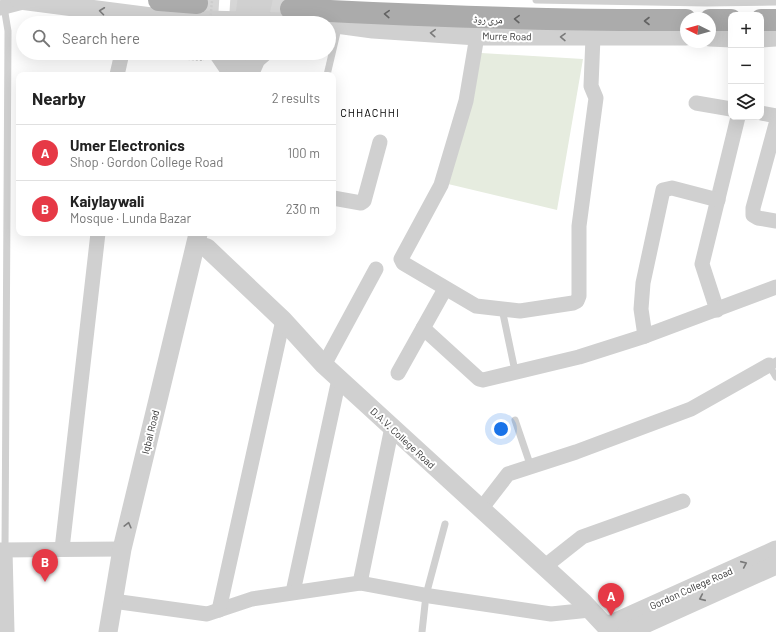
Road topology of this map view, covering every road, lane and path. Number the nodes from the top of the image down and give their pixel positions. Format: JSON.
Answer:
{"nodes":[{"id":1,"x":247,"y":0,"type":"edge"},
{"id":2,"x":263,"y":0,"type":"edge"},
{"id":3,"x":536,"y":0,"type":"edge"},
{"id":4,"x":204,"y":1,"type":"edge"},
{"id":5,"x":776,"y":2,"type":"edge"},
{"id":6,"x":13,"y":4,"type":"edge"},
{"id":7,"x":291,"y":9,"type":"tunnel mouth"},
{"id":8,"x":167,"y":14,"type":"edge"},
{"id":9,"x":107,"y":16,"type":"edge"},
{"id":10,"x":153,"y":16,"type":"edge"},
{"id":11,"x":188,"y":16,"type":"edge"},
{"id":12,"x":208,"y":16,"type":"edge"},
{"id":13,"x":250,"y":16,"type":"edge"},
{"id":14,"x":254,"y":16,"type":"edge"},
{"id":15,"x":680,"y":20,"type":"edge"},
{"id":16,"x":716,"y":20,"type":"edge"},
{"id":17,"x":728,"y":20,"type":"edge"},
{"id":18,"x":764,"y":20,"type":"edge"},
{"id":19,"x":776,"y":20,"type":"edge"},
{"id":20,"x":336,"y":24,"type":"edge"},
{"id":21,"x":477,"y":36,"type":"junction"},
{"id":22,"x":680,"y":36,"type":"edge"},
{"id":23,"x":593,"y":37,"type":"junction"},
{"id":24,"x":716,"y":37,"type":"edge"},
{"id":25,"x":776,"y":37,"type":"edge"},
{"id":26,"x":728,"y":38,"type":"edge"},
{"id":27,"x":764,"y":38,"type":"edge"},
{"id":28,"x":120,"y":60,"type":"edge"},
{"id":29,"x":217,"y":60,"type":"edge"},
{"id":30,"x":237,"y":60,"type":"edge"},
{"id":31,"x":251,"y":60,"type":"edge"},
{"id":32,"x":256,"y":60,"type":"edge"},
{"id":33,"x":329,"y":60,"type":"edge"},
{"id":34,"x":118,"y":72,"type":"edge"},
{"id":35,"x":231,"y":72,"type":"edge"},
{"id":36,"x":235,"y":72,"type":"edge"},
{"id":37,"x":249,"y":72,"type":"edge"},
{"id":38,"x":250,"y":72,"type":"edge"},
{"id":39,"x":328,"y":72,"type":"edge"},
{"id":40,"x":696,"y":103,"type":"dead end"},
{"id":41,"x":728,"y":108,"type":"edge"},
{"id":42,"x":764,"y":114,"type":"edge"},
{"id":43,"x":776,"y":116,"type":"edge"},
{"id":44,"x":737,"y":120,"type":"edge"},
{"id":45,"x":776,"y":124,"type":"edge"},
{"id":46,"x":380,"y":142,"type":"dead end"},
{"id":47,"x":336,"y":199,"type":"edge"},
{"id":48,"x":718,"y":200,"type":"junction"},
{"id":49,"x":776,"y":221,"type":"edge"},
{"id":50,"x":98,"y":236,"type":"edge"},
{"id":51,"x":203,"y":240,"type":"edge"},
{"id":52,"x":376,"y":269,"type":"dead end"},
{"id":53,"x":776,"y":287,"type":"edge"},
{"id":54,"x":445,"y":289,"type":"junction"},
{"id":55,"x":502,"y":309,"type":"junction"},
{"id":56,"x":717,"y":310,"type":"junction"},
{"id":57,"x":283,"y":320,"type":"junction"},
{"id":58,"x":3,"y":328,"type":"edge"},
{"id":59,"x":423,"y":328,"type":"junction"},
{"id":60,"x":645,"y":336,"type":"junction"},
{"id":61,"x":324,"y":365,"type":"junction"},
{"id":62,"x":774,"y":368,"type":"edge"},
{"id":63,"x":515,"y":371,"type":"junction"},
{"id":64,"x":398,"y":373,"type":"dead end"},
{"id":65,"x":340,"y":379,"type":"junction"},
{"id":66,"x":515,"y":420,"type":"dead end"},
{"id":67,"x":392,"y":427,"type":"junction"},
{"id":68,"x":531,"y":467,"type":"junction"},
{"id":69,"x":683,"y":501,"type":"dead end"},
{"id":70,"x":481,"y":509,"type":"junction"},
{"id":71,"x":445,"y":524,"type":"dead end"},
{"id":72,"x":62,"y":549,"type":"junction"},
{"id":73,"x":122,"y":549,"type":"junction"},
{"id":74,"x":3,"y":550,"type":"edge"},
{"id":75,"x":776,"y":550,"type":"edge"},
{"id":76,"x":776,"y":565,"type":"edge"},
{"id":77,"x":544,"y":567,"type":"junction"},
{"id":78,"x":360,"y":583,"type":"junction"},
{"id":79,"x":293,"y":592,"type":"junction"},
{"id":80,"x":426,"y":595,"type":"junction"},
{"id":81,"x":119,"y":602,"type":"junction"},
{"id":82,"x":219,"y":610,"type":"junction"},
{"id":83,"x":590,"y":610,"type":"junction"},
{"id":84,"x":607,"y":630,"type":"edge"},
{"id":85,"x":7,"y":632,"type":"edge"},
{"id":86,"x":108,"y":632,"type":"edge"},
{"id":87,"x":120,"y":632,"type":"edge"},
{"id":88,"x":422,"y":632,"type":"edge"},
{"id":89,"x":627,"y":632,"type":"edge"}],
"edges":[{"from":1,"to":13,"type":"street"},
{"from":2,"to":14,"type":"street"},
{"from":3,"to":5,"type":"lane"},
{"from":4,"to":8,"type":"main road"},
{"from":4,"to":12,"type":"path","bridge":true},
{"from":9,"to":6,"type":"street","name":"Murre Road","one_way":true},
{"from":6,"to":58,"type":"lane"},
{"from":15,"to":7,"type":"main road","name":"مری روڈ","one_way":true},
{"from":8,"to":10,"type":"street","name":"Murre Road"},
{"from":8,"to":11,"type":"street","name":"Murre Road"},
{"from":16,"to":17,"type":"main road"},
{"from":18,"to":19,"type":"main road"},
{"from":21,"to":20,"type":"street","name":"Murre Road","one_way":true},
{"from":23,"to":21,"type":"street","name":"Murre Road","one_way":true},
{"from":21,"to":54,"type":"street"},
{"from":22,"to":23,"type":"street","name":"Murre Road"},
{"from":23,"to":55,"type":"street"},
{"from":24,"to":26,"type":"street"},
{"from":25,"to":27,"type":"street"},
{"from":28,"to":34,"type":"street"},
{"from":29,"to":35,"type":"street"},
{"from":30,"to":36,"type":"street"},
{"from":31,"to":37,"type":"street"},
{"from":32,"to":38,"type":"street"},
{"from":33,"to":39,"type":"lane"},
{"from":40,"to":41,"type":"street"},
{"from":42,"to":43,"type":"street"},
{"from":44,"to":48,"type":"street"},
{"from":45,"to":49,"type":"street"},
{"from":46,"to":47,"type":"street"},
{"from":48,"to":56,"type":"street"},
{"from":48,"to":60,"type":"street"},
{"from":50,"to":72,"type":"street"},
{"from":51,"to":57,"type":"street","name":"D.A.V. College Road"},
{"from":73,"to":51,"type":"street","name":"Iqbal Road","one_way":true},
{"from":51,"to":81,"type":"street","name":"Iqbal Road"},
{"from":52,"to":61,"type":"street"},
{"from":53,"to":56,"type":"street"},
{"from":54,"to":55,"type":"street"},
{"from":54,"to":59,"type":"street"},
{"from":55,"to":63,"type":"lane"},
{"from":56,"to":60,"type":"street"},
{"from":57,"to":61,"type":"street","name":"D.A.V. College Road"},
{"from":57,"to":82,"type":"street"},
{"from":58,"to":74,"type":"lane"},
{"from":59,"to":63,"type":"street"},
{"from":59,"to":64,"type":"street"},
{"from":60,"to":63,"type":"street"},
{"from":61,"to":65,"type":"street","name":"D.A.V. College Road"},
{"from":62,"to":68,"type":"street"},
{"from":65,"to":67,"type":"street","name":"D.A.V. College Road"},
{"from":65,"to":79,"type":"street"},
{"from":66,"to":68,"type":"lane"},
{"from":67,"to":70,"type":"street","name":"D.A.V. College Road"},
{"from":67,"to":78,"type":"street"},
{"from":68,"to":70,"type":"street"},
{"from":69,"to":77,"type":"street"},
{"from":70,"to":77,"type":"street","name":"D.A.V. College Road"},
{"from":71,"to":80,"type":"lane"},
{"from":72,"to":73,"type":"street"},
{"from":72,"to":74,"type":"street"},
{"from":73,"to":81,"type":"street","name":"Iqbal Road"},
{"from":74,"to":85,"type":"street"},
{"from":84,"to":75,"type":"street","name":"Gordon College Road","one_way":true},
{"from":76,"to":89,"type":"street","name":"Gordon College Road","one_way":true},
{"from":77,"to":83,"type":"street","name":"D.A.V. College Road"},
{"from":78,"to":79,"type":"street"},
{"from":78,"to":80,"type":"street"},
{"from":79,"to":82,"type":"street"},
{"from":80,"to":83,"type":"street"},
{"from":80,"to":88,"type":"lane"},
{"from":81,"to":82,"type":"street"},
{"from":81,"to":86,"type":"street","name":"Iqbal Road"},
{"from":81,"to":87,"type":"street","name":"Iqbal Road"},
{"from":83,"to":84,"type":"street","name":"D.A.V. College Road"}]}
